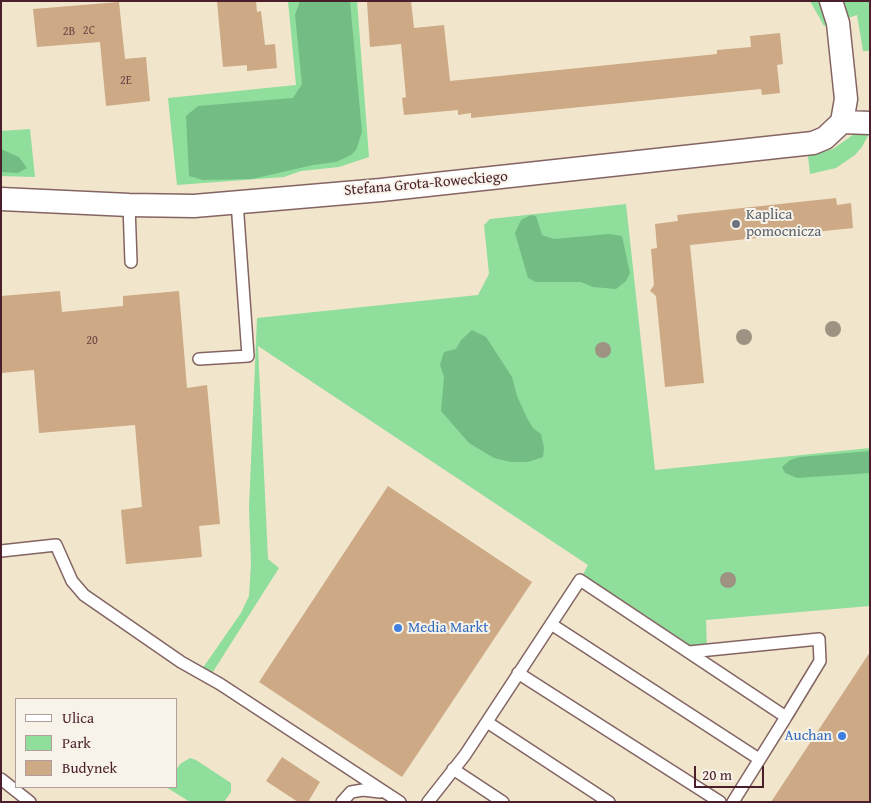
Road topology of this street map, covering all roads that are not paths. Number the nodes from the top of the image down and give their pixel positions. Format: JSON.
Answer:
{"nodes":[{"id":1,"x":830,"y":1,"type":"edge"},
{"id":2,"x":842,"y":122,"type":"junction"},
{"id":3,"x":870,"y":122,"type":"edge"},
{"id":4,"x":1,"y":199,"type":"edge"},
{"id":5,"x":237,"y":202,"type":"junction"},
{"id":6,"x":129,"y":205,"type":"junction"},
{"id":7,"x":131,"y":262,"type":"dead end"},
{"id":8,"x":199,"y":359,"type":"dead end"},
{"id":9,"x":1,"y":551,"type":"edge"},
{"id":10,"x":551,"y":624,"type":"junction"},
{"id":11,"x":689,"y":652,"type":"junction"},
{"id":12,"x":518,"y":674,"type":"junction"},
{"id":13,"x":786,"y":717,"type":"junction"},
{"id":14,"x":487,"y":722,"type":"junction"},
{"id":15,"x":760,"y":759,"type":"junction"},
{"id":16,"x":453,"y":769,"type":"junction"},
{"id":17,"x":1,"y":779,"type":"edge"},
{"id":18,"x":384,"y":792,"type":"junction"},
{"id":19,"x":30,"y":802,"type":"edge"},
{"id":20,"x":342,"y":802,"type":"edge"},
{"id":21,"x":400,"y":802,"type":"edge"},
{"id":22,"x":428,"y":802,"type":"edge"},
{"id":23,"x":503,"y":802,"type":"edge"},
{"id":24,"x":609,"y":802,"type":"edge"},
{"id":25,"x":720,"y":802,"type":"edge"},
{"id":26,"x":733,"y":802,"type":"edge"}],
"edges":[{"from":1,"to":2,"type":"street"},
{"from":2,"to":3,"type":"street"},
{"from":2,"to":5,"type":"street","name":"Stefana Grota-Roweckiego"},
{"from":4,"to":6,"type":"street","name":"Stefana Grota-Roweckiego"},
{"from":5,"to":6,"type":"street","name":"Stefana Grota-Roweckiego"},
{"from":5,"to":8,"type":"lane"},
{"from":6,"to":7,"type":"lane"},
{"from":9,"to":18,"type":"lane"},
{"from":10,"to":11,"type":"lane"},
{"from":10,"to":12,"type":"lane"},
{"from":10,"to":15,"type":"lane"},
{"from":11,"to":13,"type":"lane"},
{"from":11,"to":13,"type":"lane"},
{"from":12,"to":14,"type":"lane"},
{"from":12,"to":25,"type":"lane"},
{"from":13,"to":15,"type":"lane"},
{"from":14,"to":16,"type":"lane"},
{"from":14,"to":24,"type":"lane"},
{"from":15,"to":26,"type":"lane"},
{"from":16,"to":22,"type":"lane"},
{"from":16,"to":23,"type":"lane"},
{"from":17,"to":19,"type":"lane"},
{"from":18,"to":20,"type":"lane"},
{"from":18,"to":21,"type":"lane"}]}
